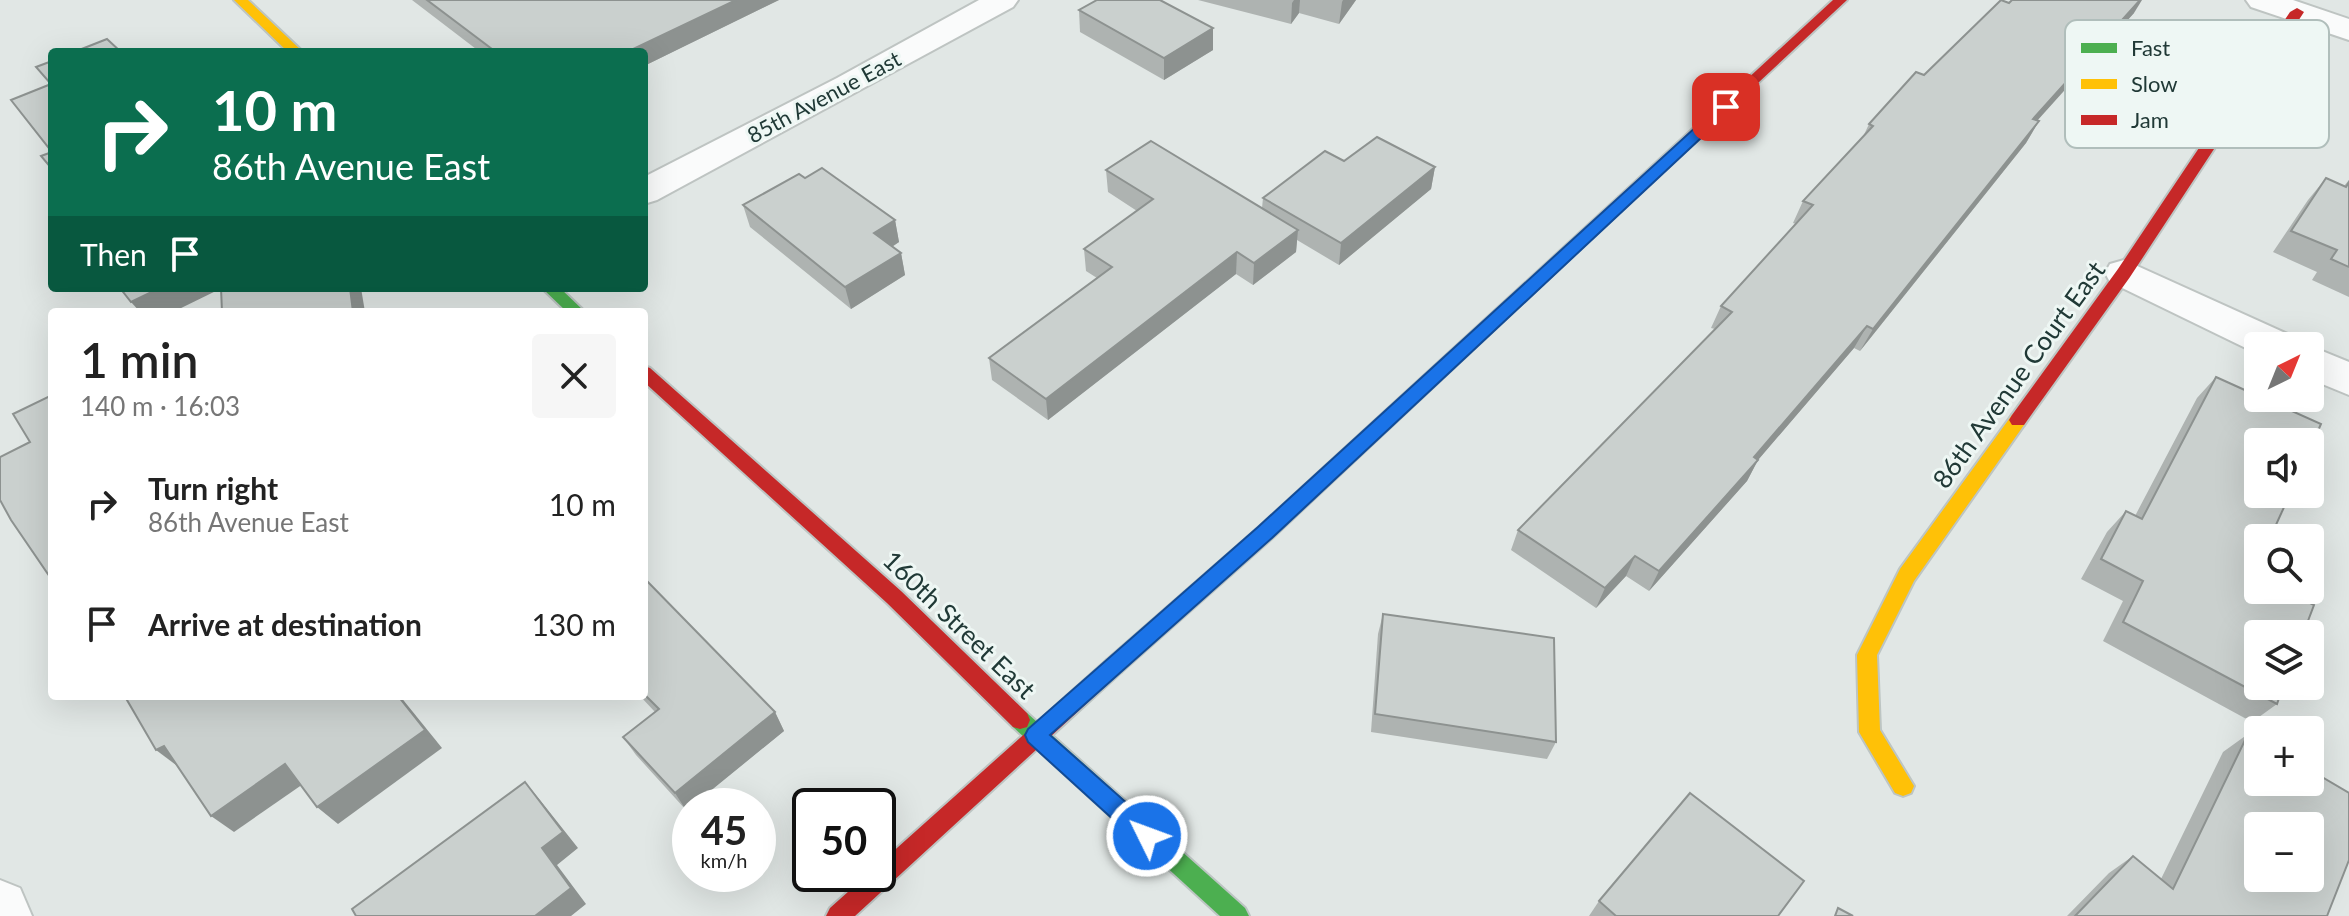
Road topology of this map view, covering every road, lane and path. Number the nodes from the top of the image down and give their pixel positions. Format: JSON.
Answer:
{"nodes":[{"id":1,"x":240,"y":0,"type":"edge"},
{"id":2,"x":1002,"y":0,"type":"edge"},
{"id":3,"x":1841,"y":0,"type":"edge"},
{"id":4,"x":2262,"y":0,"type":"edge"},
{"id":5,"x":2297,"y":12,"type":"junction"},
{"id":6,"x":2292,"y":20,"type":"edge"},
{"id":7,"x":2320,"y":20,"type":"edge"},
{"id":8,"x":2329,"y":23,"type":"edge"},
{"id":9,"x":2349,"y":30,"type":"edge"},
{"id":10,"x":292,"y":48,"type":"edge"},
{"id":11,"x":2207,"y":148,"type":"edge"},
{"id":12,"x":648,"y":190,"type":"edge"},
{"id":13,"x":2124,"y":273,"type":"junction"},
{"id":14,"x":554,"y":292,"type":"edge"},
{"id":15,"x":572,"y":308,"type":"edge"},
{"id":16,"x":2248,"y":332,"type":"edge"},
{"id":17,"x":2324,"y":368,"type":"edge"},
{"id":18,"x":648,"y":376,"type":"edge"},
{"id":19,"x":2349,"y":380,"type":"edge"},
{"id":20,"x":1035,"y":735,"type":"junction"},
{"id":21,"x":1903,"y":786,"type":"dead end"},
{"id":22,"x":0,"y":908,"type":"edge"},
{"id":23,"x":4,"y":916,"type":"edge"},
{"id":24,"x":838,"y":916,"type":"edge"},
{"id":25,"x":1237,"y":916,"type":"edge"}],
"edges":[{"from":1,"to":10,"type":"street"},
{"from":2,"to":12,"type":"street","name":"85th Avenue East"},
{"from":3,"to":20,"type":"street"},
{"from":4,"to":5,"type":"street"},
{"from":5,"to":6,"type":"street","name":"86th Avenue Court East"},
{"from":5,"to":7,"type":"street"},
{"from":8,"to":9,"type":"street"},
{"from":11,"to":13,"type":"street","name":"86th Avenue Court East"},
{"from":13,"to":16,"type":"street"},
{"from":13,"to":21,"type":"street","name":"86th Avenue Court East"},
{"from":14,"to":15,"type":"street"},
{"from":17,"to":19,"type":"street"},
{"from":18,"to":20,"type":"street","name":"160th Street East"},
{"from":20,"to":24,"type":"street"},
{"from":20,"to":25,"type":"street","name":"160th Street East"},
{"from":22,"to":23,"type":"street"}]}
